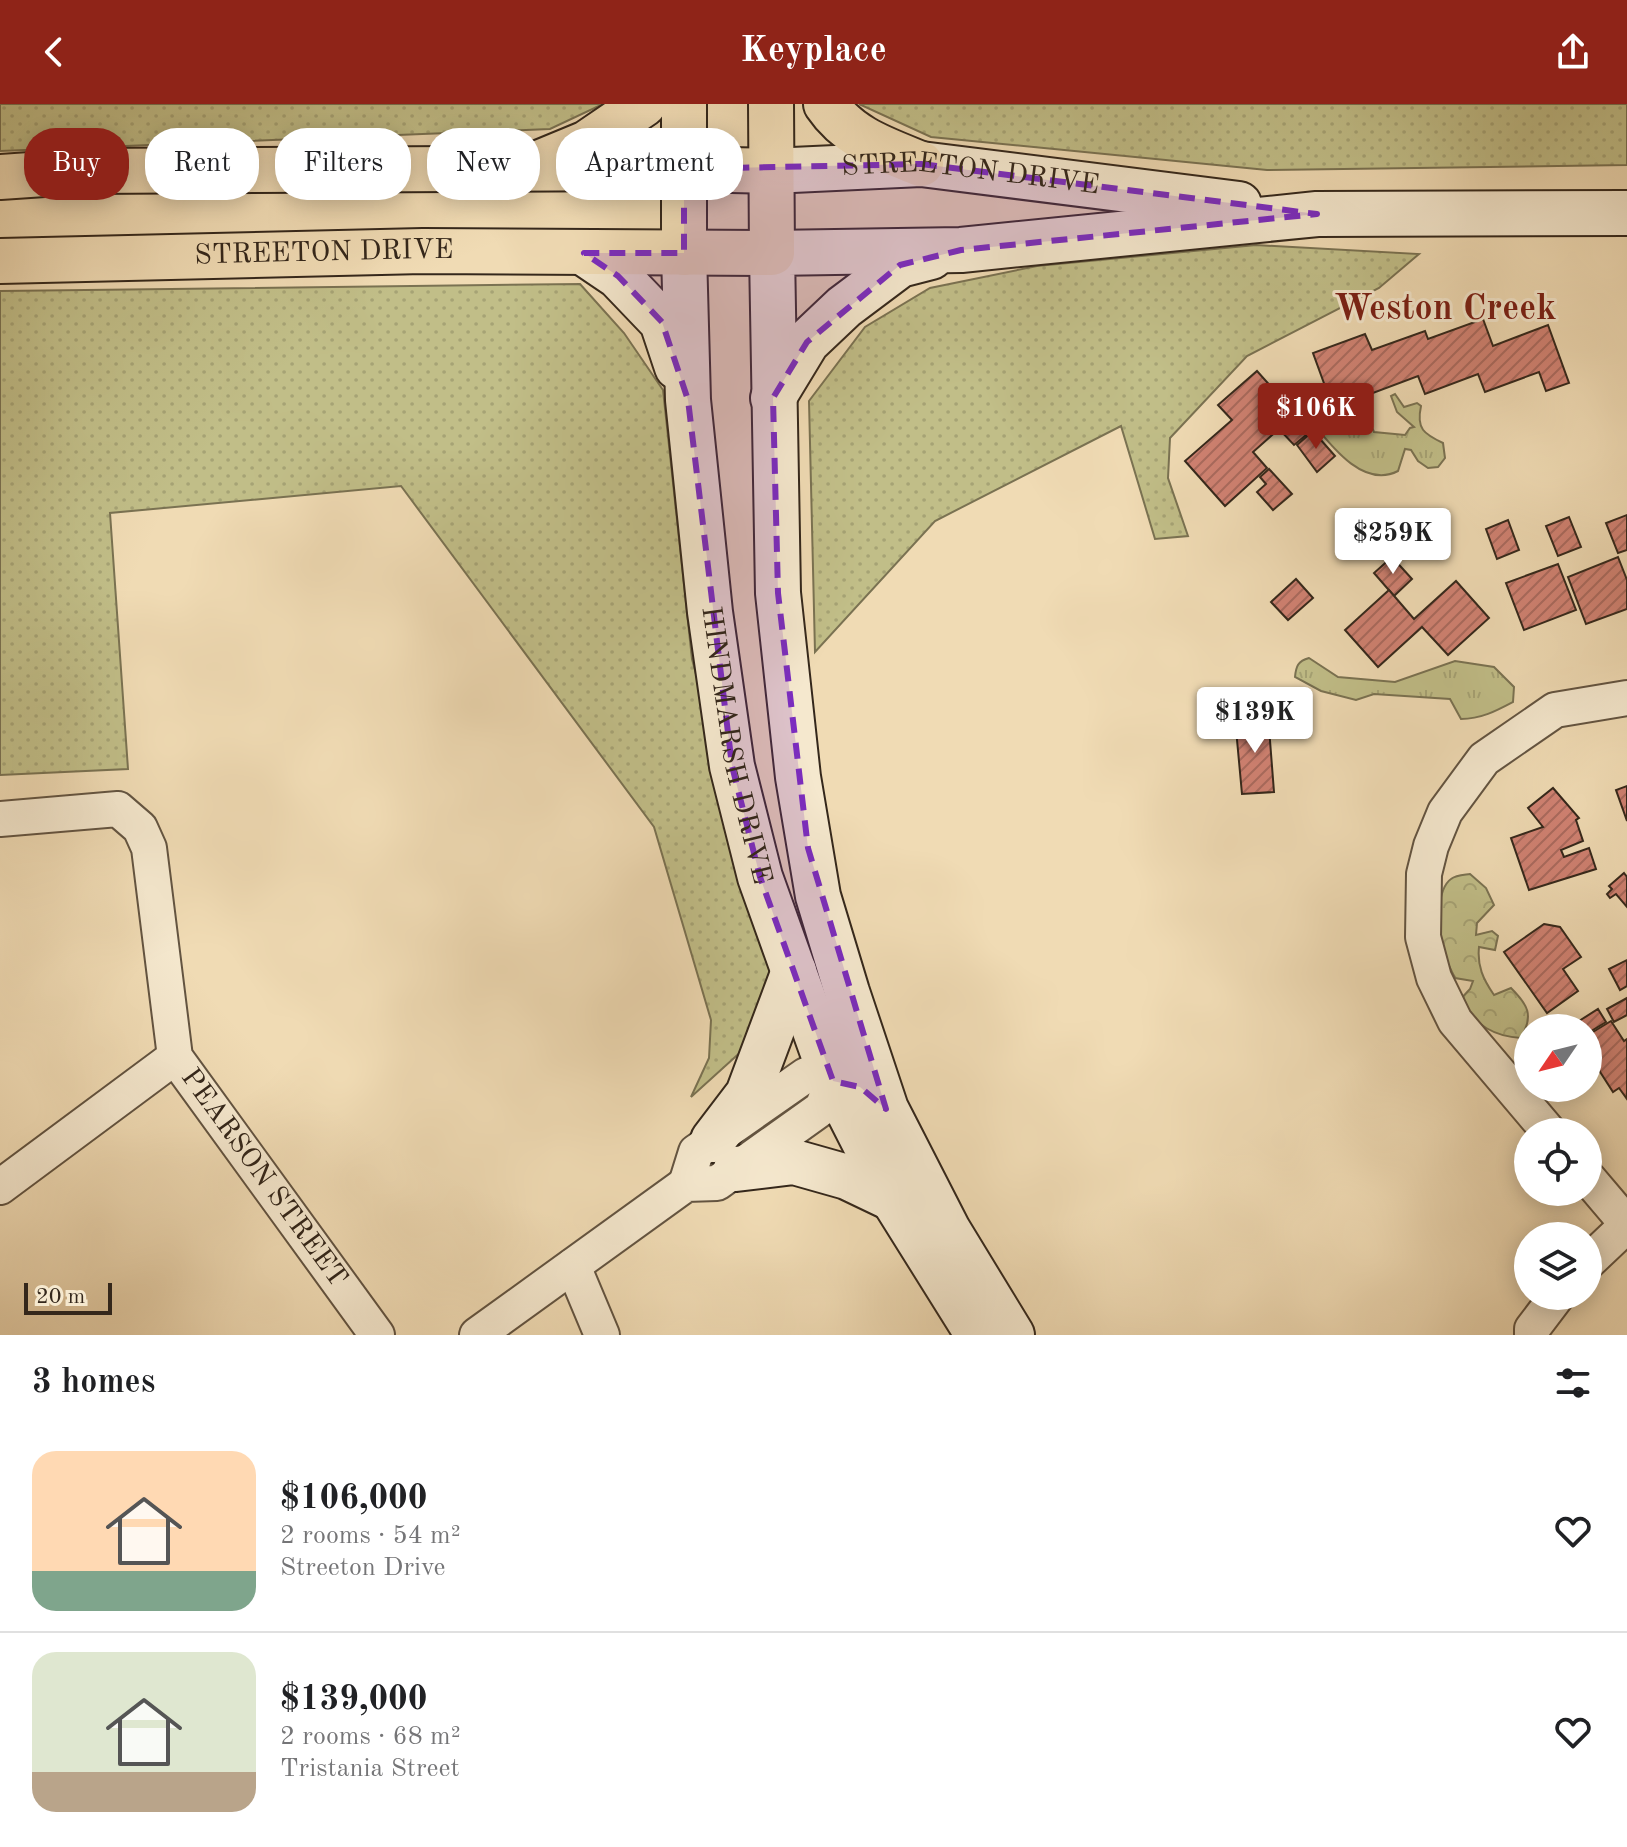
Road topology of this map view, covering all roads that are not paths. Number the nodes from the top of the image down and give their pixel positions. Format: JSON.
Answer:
{"nodes":[{"id":1,"x":644,"y":104,"type":"edge"},
{"id":2,"x":684,"y":104,"type":"edge"},
{"id":3,"x":771,"y":104,"type":"edge"},
{"id":4,"x":826,"y":104,"type":"edge"},
{"id":5,"x":684,"y":128,"type":"edge"},
{"id":6,"x":540,"y":162,"type":"edge"},
{"id":7,"x":921,"y":164,"type":"junction"},
{"id":8,"x":427,"y":170,"type":"edge"},
{"id":9,"x":743,"y":170,"type":"edge"},
{"id":10,"x":771,"y":171,"type":"junction"},
{"id":11,"x":0,"y":177,"type":"edge"},
{"id":12,"x":684,"y":200,"type":"edge"},
{"id":13,"x":1627,"y":213,"type":"edge"},
{"id":14,"x":1317,"y":214,"type":"junction"},
{"id":15,"x":961,"y":250,"type":"junction"},
{"id":16,"x":584,"y":253,"type":"junction"},
{"id":17,"x":684,"y":253,"type":"junction"},
{"id":18,"x":772,"y":253,"type":"junction"},
{"id":19,"x":0,"y":261,"type":"edge"},
{"id":20,"x":773,"y":398,"type":"junction"},
{"id":21,"x":688,"y":400,"type":"junction"},
{"id":22,"x":1627,"y":698,"type":"edge"},
{"id":23,"x":0,"y":819,"type":"edge"},
{"id":24,"x":818,"y":896,"type":"junction"},
{"id":25,"x":794,"y":971,"type":"junction"},
{"id":26,"x":175,"y":1057,"type":"junction"},
{"id":27,"x":833,"y":1081,"type":"junction"},
{"id":28,"x":886,"y":1109,"type":"junction"},
{"id":29,"x":1537,"y":1118,"type":"edge"},
{"id":30,"x":724,"y":1155,"type":"junction"},
{"id":31,"x":0,"y":1187,"type":"edge"},
{"id":32,"x":1602,"y":1195,"type":"edge"},
{"id":33,"x":893,"y":1199,"type":"junction"},
{"id":34,"x":1627,"y":1224,"type":"edge"},
{"id":35,"x":1602,"y":1248,"type":"edge"},
{"id":36,"x":573,"y":1266,"type":"junction"},
{"id":37,"x":1545,"y":1310,"type":"edge"},
{"id":38,"x":1526,"y":1333,"type":"edge"},
{"id":39,"x":377,"y":1335,"type":"edge"},
{"id":40,"x":477,"y":1335,"type":"edge"},
{"id":41,"x":602,"y":1335,"type":"edge"},
{"id":42,"x":978,"y":1335,"type":"edge"},
{"id":43,"x":1012,"y":1335,"type":"edge"}],
"edges":[{"from":1,"to":6,"type":"main road"},
{"from":2,"to":5,"type":"main road","name":"HINDMARSH DRIVE"},
{"from":3,"to":10,"type":"main road","name":"HINDMARSH DRIVE"},
{"from":4,"to":7,"type":"main road"},
{"from":7,"to":10,"type":"main road","name":"STREETON DRIVE"},
{"from":7,"to":14,"type":"main road","name":"STREETON DRIVE"},
{"from":8,"to":11,"type":"main road","name":"STREETON DRIVE"},
{"from":9,"to":10,"type":"main road","name":"STREETON DRIVE"},
{"from":10,"to":18,"type":"main road","name":"HINDMARSH DRIVE"},
{"from":12,"to":17,"type":"main road","name":"HINDMARSH DRIVE"},
{"from":13,"to":14,"type":"main road","name":"STREETON DRIVE"},
{"from":14,"to":15,"type":"main road","name":"STREETON DRIVE"},
{"from":15,"to":18,"type":"main road","name":"STREETON DRIVE"},
{"from":15,"to":20,"type":"main road"},
{"from":16,"to":17,"type":"main road","name":"STREETON DRIVE"},
{"from":16,"to":19,"type":"main road","name":"STREETON DRIVE"},
{"from":16,"to":21,"type":"main road"},
{"from":17,"to":18,"type":"main road","name":"STREETON DRIVE"},
{"from":17,"to":21,"type":"main road","name":"HINDMARSH DRIVE"},
{"from":18,"to":20,"type":"main road","name":"HINDMARSH DRIVE"},
{"from":20,"to":24,"type":"main road","name":"HINDMARSH DRIVE"},
{"from":21,"to":25,"type":"main road","name":"HINDMARSH DRIVE"},
{"from":22,"to":29,"type":"street"},
{"from":23,"to":26,"type":"street","name":"PEARSON STREET"},
{"from":24,"to":27,"type":"street"},
{"from":24,"to":28,"type":"main road","name":"HINDMARSH DRIVE"},
{"from":25,"to":27,"type":"main road","name":"HINDMARSH DRIVE"},
{"from":25,"to":30,"type":"main road"},
{"from":26,"to":31,"type":"street"},
{"from":26,"to":39,"type":"street","name":"PEARSON STREET"},
{"from":27,"to":28,"type":"street"},
{"from":27,"to":30,"type":"street"},
{"from":27,"to":33,"type":"main road","name":"HINDMARSH DRIVE"},
{"from":28,"to":43,"type":"main road","name":"HINDMARSH DRIVE"},
{"from":30,"to":33,"type":"main road"},
{"from":30,"to":36,"type":"street"},
{"from":32,"to":34,"type":"street"},
{"from":33,"to":42,"type":"main road","name":"HINDMARSH DRIVE"},
{"from":34,"to":35,"type":"street"},
{"from":36,"to":40,"type":"street"},
{"from":36,"to":41,"type":"street"},
{"from":37,"to":38,"type":"street"}]}
